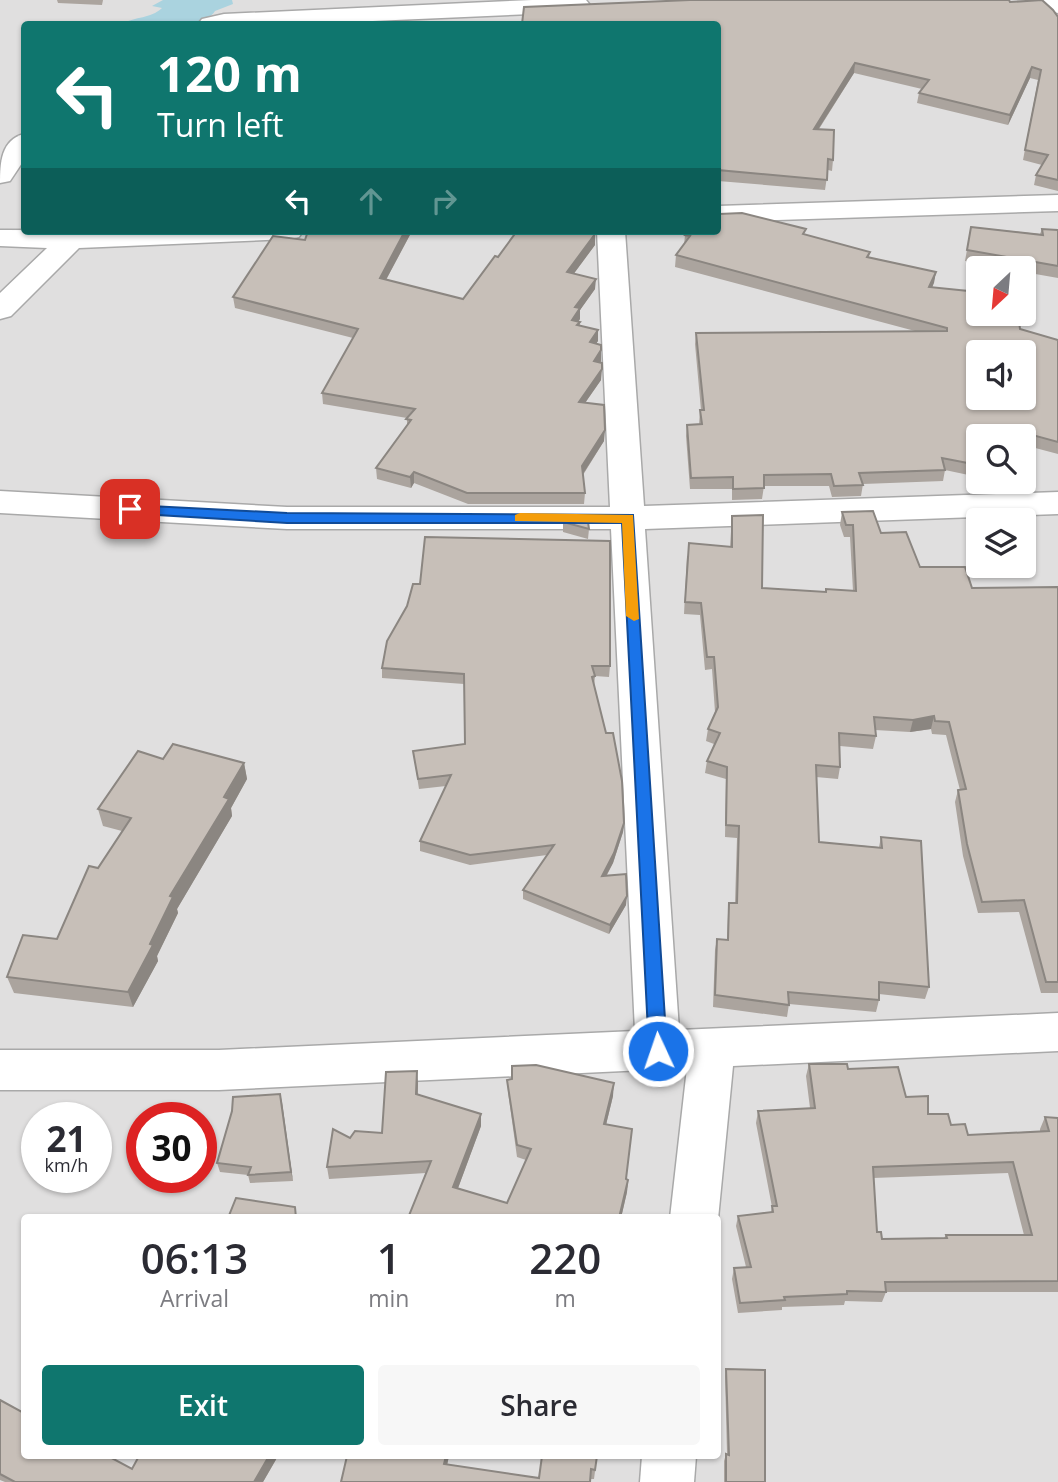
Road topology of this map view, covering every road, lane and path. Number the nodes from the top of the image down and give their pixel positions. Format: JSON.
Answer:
{"nodes":[{"id":1,"x":1053,"y":0,"type":"edge"},
{"id":2,"x":597,"y":4,"type":"edge"},
{"id":3,"x":1058,"y":6,"type":"edge"},
{"id":4,"x":224,"y":21,"type":"edge"},
{"id":5,"x":21,"y":146,"type":"edge"},
{"id":6,"x":0,"y":175,"type":"edge"},
{"id":7,"x":1058,"y":203,"type":"edge"},
{"id":8,"x":721,"y":214,"type":"edge"},
{"id":9,"x":193,"y":235,"type":"edge"},
{"id":10,"x":611,"y":235,"type":"edge"},
{"id":11,"x":0,"y":238,"type":"edge"},
{"id":12,"x":72,"y":240,"type":"junction"},
{"id":13,"x":0,"y":310,"type":"edge"},
{"id":14,"x":0,"y":502,"type":"edge"},
{"id":15,"x":1058,"y":503,"type":"edge"},
{"id":16,"x":628,"y":518,"type":"junction"},
{"id":17,"x":1058,"y":1032,"type":"edge"},
{"id":18,"x":712,"y":1050,"type":"junction"},
{"id":19,"x":658,"y":1051,"type":"junction"},
{"id":20,"x":0,"y":1070,"type":"edge"},
{"id":21,"x":694,"y":1214,"type":"edge"},
{"id":22,"x":669,"y":1459,"type":"edge"},
{"id":23,"x":667,"y":1482,"type":"edge"}],
"edges":[{"from":1,"to":3,"type":"street"},
{"from":2,"to":4,"type":"street"},
{"from":5,"to":6,"type":"street"},
{"from":7,"to":8,"type":"street"},
{"from":9,"to":12,"type":"street"},
{"from":10,"to":16,"type":"street"},
{"from":11,"to":12,"type":"street"},
{"from":12,"to":13,"type":"street"},
{"from":14,"to":16,"type":"street"},
{"from":15,"to":16,"type":"street"},
{"from":16,"to":19,"type":"street"},
{"from":17,"to":18,"type":"street"},
{"from":18,"to":19,"type":"street"},
{"from":18,"to":21,"type":"street"},
{"from":19,"to":20,"type":"street"},
{"from":22,"to":23,"type":"street"}]}
